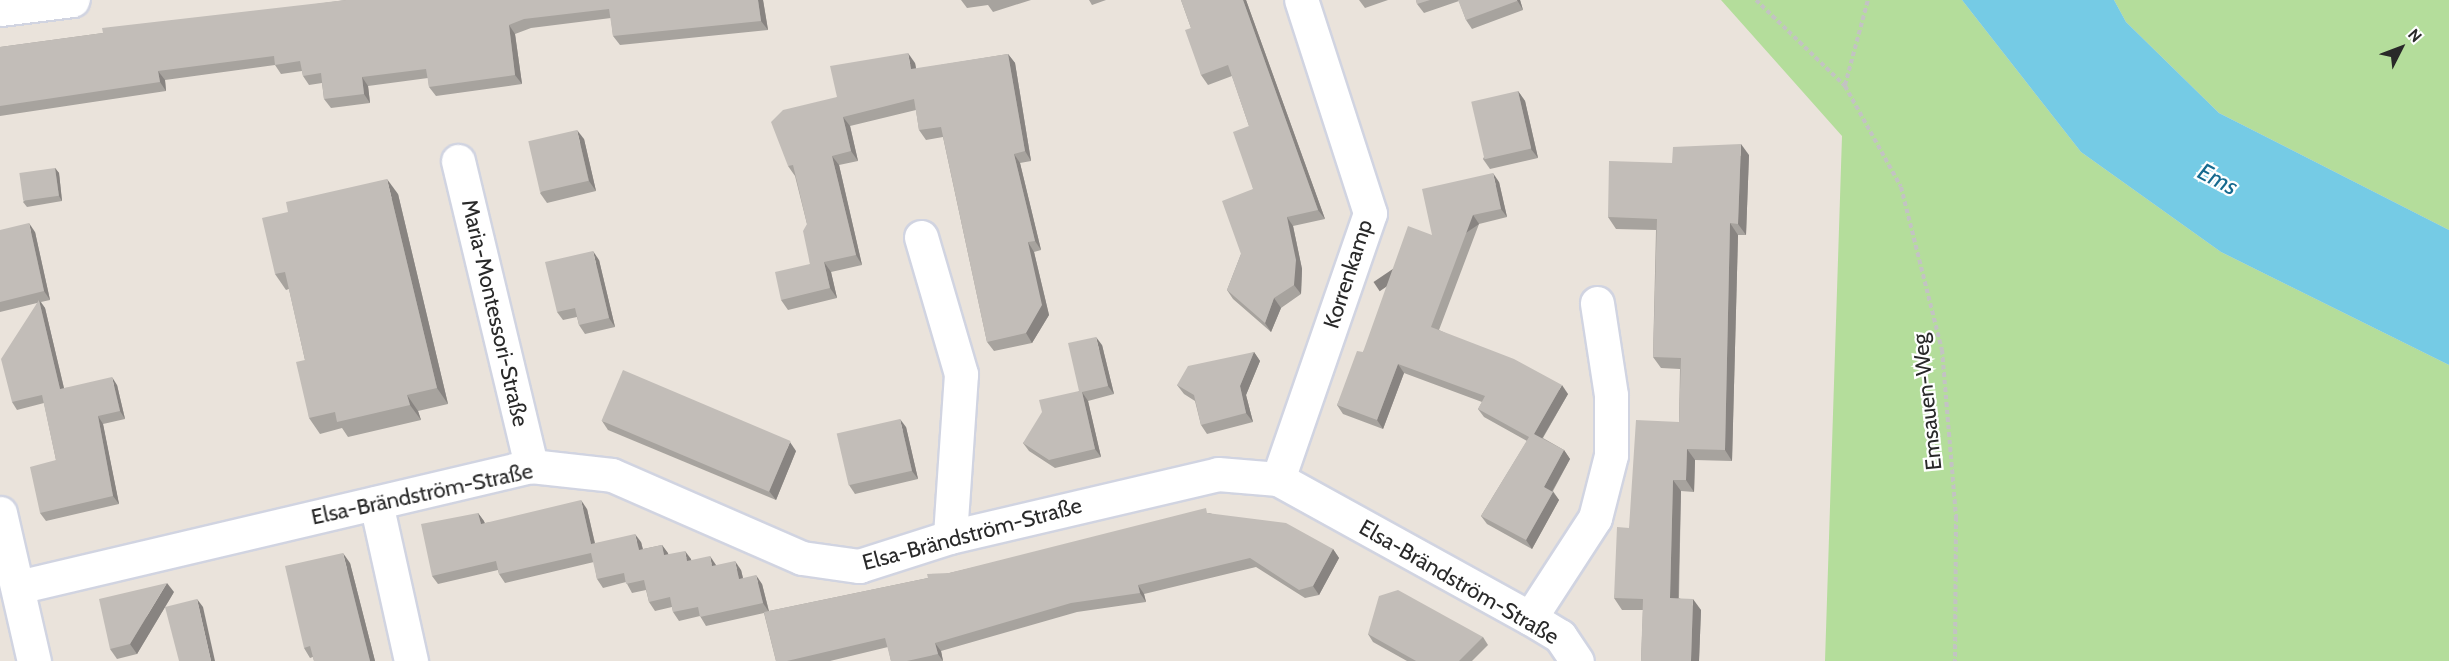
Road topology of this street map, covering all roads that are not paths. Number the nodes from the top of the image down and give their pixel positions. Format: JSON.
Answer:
{"nodes":[{"id":1,"x":72,"y":0,"type":"edge"},
{"id":2,"x":1301,"y":0,"type":"edge"},
{"id":3,"x":0,"y":9,"type":"edge"},
{"id":4,"x":458,"y":161,"type":"dead end"},
{"id":5,"x":921,"y":237,"type":"dead end"},
{"id":6,"x":1597,"y":303,"type":"dead end"},
{"id":7,"x":531,"y":466,"type":"junction"},
{"id":8,"x":1278,"y":479,"type":"junction"},
{"id":9,"x":376,"y":503,"type":"junction"},
{"id":10,"x":0,"y":513,"type":"edge"},
{"id":11,"x":950,"y":537,"type":"junction"},
{"id":12,"x":18,"y":586,"type":"junction"},
{"id":13,"x":1530,"y":618,"type":"junction"},
{"id":14,"x":34,"y":661,"type":"edge"},
{"id":15,"x":411,"y":661,"type":"edge"},
{"id":16,"x":1577,"y":661,"type":"edge"}],
"edges":[{"from":1,"to":3,"type":"street"},
{"from":2,"to":8,"type":"street","name":"Korrenkamp"},
{"from":4,"to":7,"type":"street","name":"Maria-Montessori-Straße"},
{"from":5,"to":11,"type":"street"},
{"from":6,"to":13,"type":"street"},
{"from":7,"to":9,"type":"street","name":"Elsa-Brändström-Straße"},
{"from":7,"to":11,"type":"street","name":"Elsa-Brändström-Straße"},
{"from":8,"to":11,"type":"street","name":"Elsa-Brändström-Straße"},
{"from":8,"to":13,"type":"street","name":"Elsa-Brändström-Straße"},
{"from":9,"to":12,"type":"street","name":"Elsa-Brändström-Straße"},
{"from":9,"to":15,"type":"street"},
{"from":10,"to":12,"type":"street"},
{"from":12,"to":14,"type":"street"},
{"from":13,"to":16,"type":"street","name":"Elsa-Brändström-Straße"}]}
